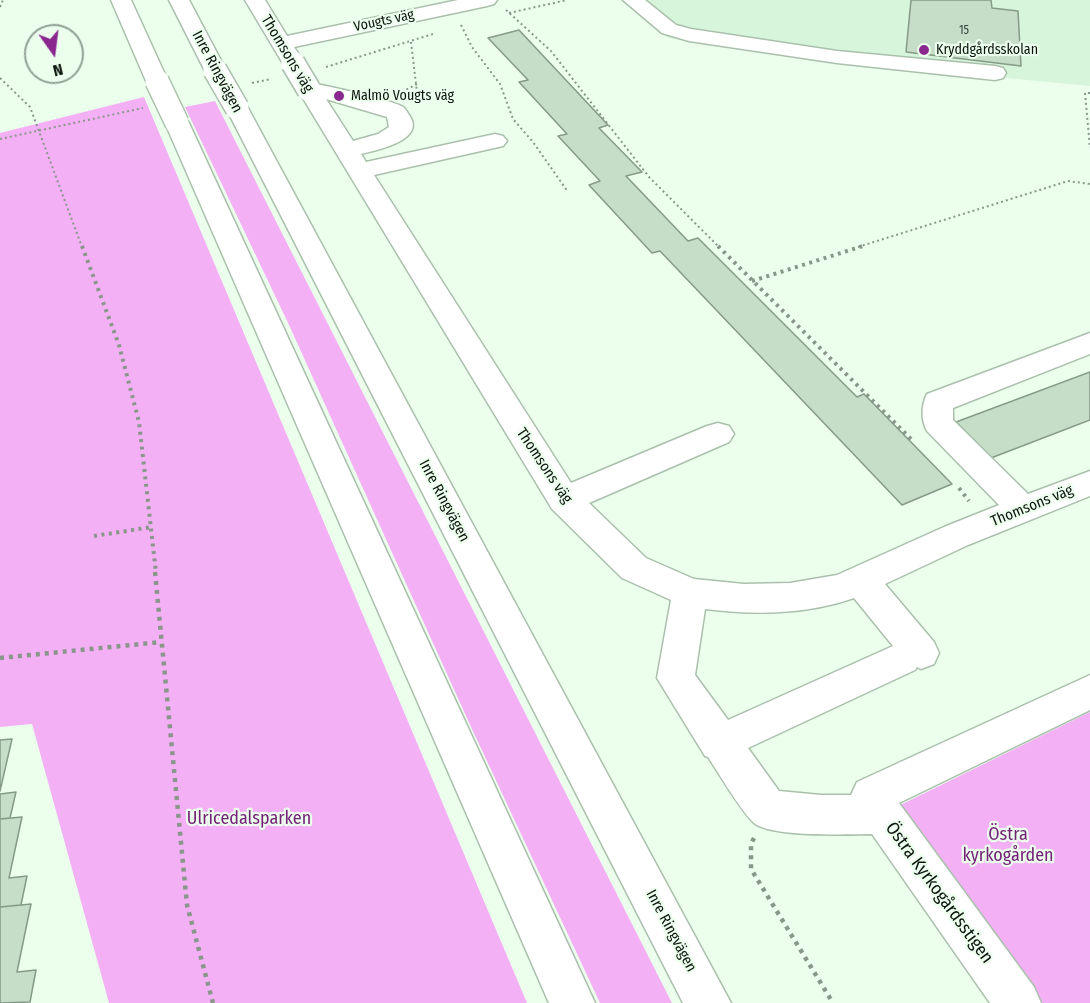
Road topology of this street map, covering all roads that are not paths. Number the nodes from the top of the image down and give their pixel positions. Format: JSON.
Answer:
{"nodes":[{"id":1,"x":121,"y":0,"type":"edge"},
{"id":2,"x":179,"y":0,"type":"edge"},
{"id":3,"x":255,"y":0,"type":"edge"},
{"id":4,"x":487,"y":0,"type":"edge"},
{"id":5,"x":633,"y":0,"type":"edge"},
{"id":6,"x":282,"y":43,"type":"junction"},
{"id":7,"x":995,"y":73,"type":"dead end"},
{"id":8,"x":309,"y":90,"type":"junction"},
{"id":9,"x":495,"y":141,"type":"dead end"},
{"id":10,"x":352,"y":160,"type":"junction"},
{"id":11,"x":1090,"y":343,"type":"edge"},
{"id":12,"x":718,"y":434,"type":"dead end"},
{"id":13,"x":1090,"y":483,"type":"edge"},
{"id":14,"x":564,"y":500,"type":"junction"},
{"id":15,"x":1023,"y":509,"type":"junction"},
{"id":16,"x":860,"y":580,"type":"junction"},
{"id":17,"x":690,"y":592,"type":"junction"},
{"id":18,"x":1090,"y":692,"type":"edge"},
{"id":19,"x":719,"y":743,"type":"junction"},
{"id":20,"x":882,"y":814,"type":"junction"},
{"id":21,"x":572,"y":1003,"type":"edge"},
{"id":22,"x":708,"y":1003,"type":"edge"},
{"id":23,"x":1018,"y":1003,"type":"edge"}],
"edges":[{"from":1,"to":21,"type":"main road","bridge":true},
{"from":2,"to":22,"type":"main road","name":"Inre Ringvägen","bridge":true},
{"from":3,"to":6,"type":"main road","name":"Thomsons väg"},
{"from":4,"to":6,"type":"main road","name":"Vougts väg"},
{"from":5,"to":7,"type":"main road"},
{"from":6,"to":8,"type":"main road","name":"Thomsons väg","bridge":true},
{"from":8,"to":10,"type":"main road","name":"Thomsons väg"},
{"from":8,"to":10,"type":"main road"},
{"from":9,"to":10,"type":"main road"},
{"from":10,"to":14,"type":"main road","name":"Thomsons väg"},
{"from":11,"to":15,"type":"main road"},
{"from":12,"to":14,"type":"main road"},
{"from":13,"to":15,"type":"main road","name":"Thomsons väg"},
{"from":14,"to":17,"type":"main road","name":"Thomsons väg"},
{"from":15,"to":16,"type":"main road","name":"Thomsons väg"},
{"from":16,"to":17,"type":"main road","name":"Thomsons väg"},
{"from":16,"to":19,"type":"main road"},
{"from":17,"to":19,"type":"main road"},
{"from":18,"to":20,"type":"main road"},
{"from":19,"to":20,"type":"main road","name":"Östra Kyrkogårdsstigen"},
{"from":20,"to":23,"type":"main road","name":"Östra Kyrkogårdsstigen"}]}
